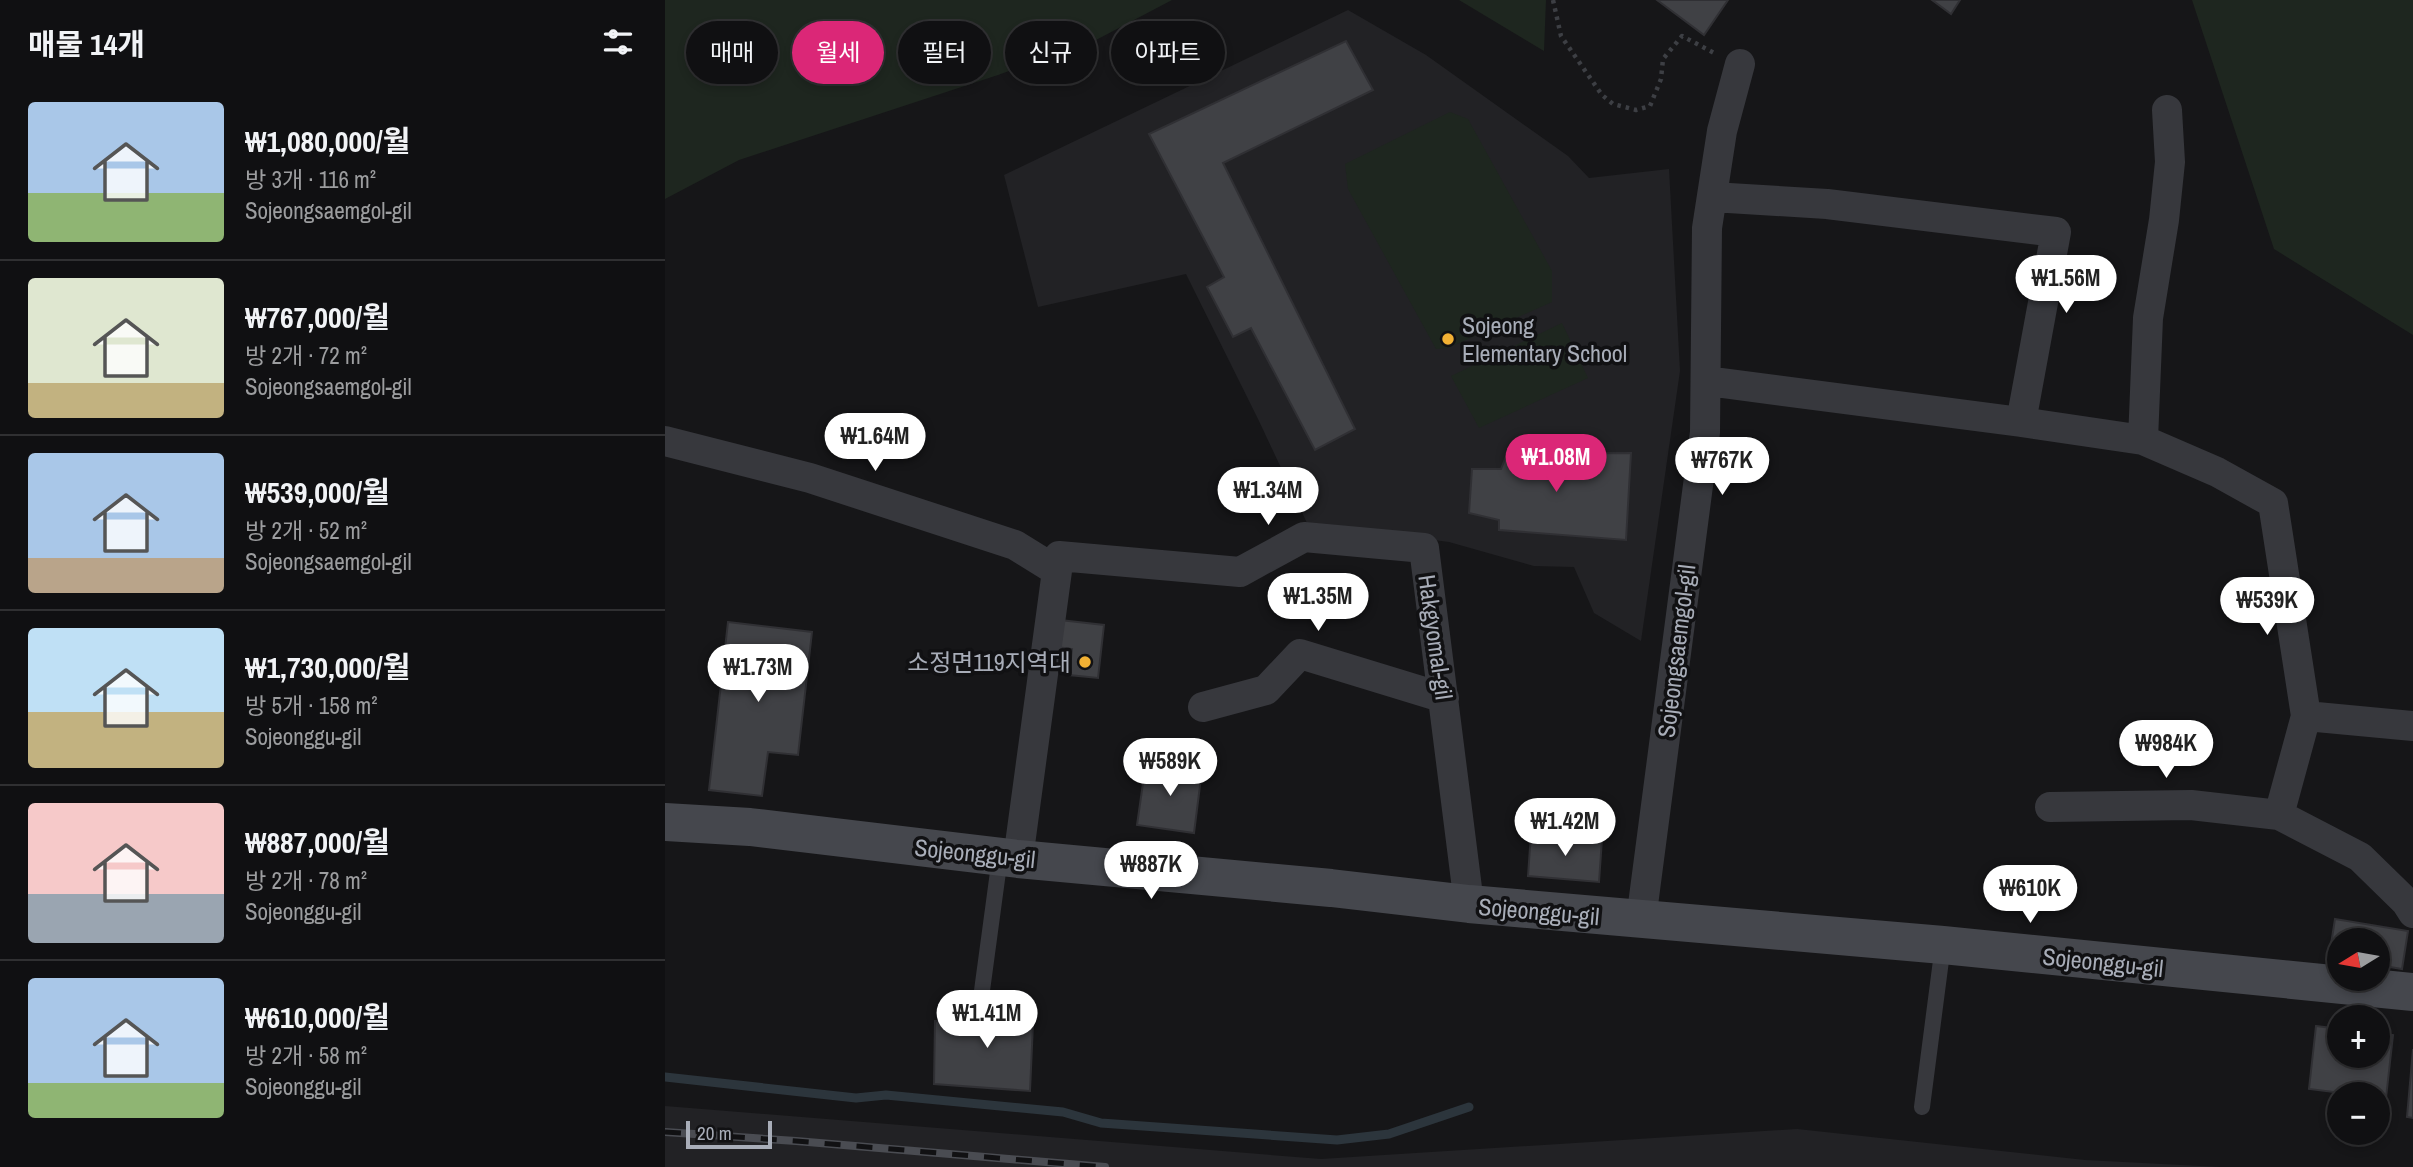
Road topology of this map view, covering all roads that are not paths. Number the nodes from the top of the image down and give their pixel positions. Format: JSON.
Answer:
{"nodes":[{"id":1,"x":1739,"y":68,"type":"road end"},
{"id":2,"x":2167,"y":110,"type":"dead end"},
{"id":3,"x":1712,"y":197,"type":"junction"},
{"id":4,"x":1707,"y":381,"type":"junction"},
{"id":5,"x":2021,"y":422,"type":"junction"},
{"id":6,"x":2143,"y":440,"type":"junction"},
{"id":7,"x":665,"y":441,"type":"edge"},
{"id":8,"x":1057,"y":571,"type":"junction"},
{"id":9,"x":1444,"y":698,"type":"junction"},
{"id":10,"x":1203,"y":707,"type":"dead end"},
{"id":11,"x":2306,"y":716,"type":"junction"},
{"id":12,"x":2413,"y":726,"type":"edge"},
{"id":13,"x":2050,"y":807,"type":"dead end"},
{"id":14,"x":2279,"y":815,"type":"junction"},
{"id":15,"x":665,"y":822,"type":"edge"},
{"id":16,"x":1009,"y":858,"type":"junction"},
{"id":17,"x":1469,"y":904,"type":"junction"},
{"id":18,"x":2413,"y":913,"type":"edge"},
{"id":19,"x":1641,"y":920,"type":"junction"},
{"id":20,"x":1943,"y":944,"type":"junction"},
{"id":21,"x":2413,"y":992,"type":"edge"},
{"id":22,"x":981,"y":998,"type":"dead end"},
{"id":23,"x":1921,"y":1107,"type":"dead end"}],
"edges":[{"from":1,"to":3,"type":"street","name":"Sojeongsaemgol-gil"},
{"from":2,"to":6,"type":"street"},
{"from":3,"to":4,"type":"street","name":"Sojeongsaemgol-gil"},
{"from":3,"to":5,"type":"street"},
{"from":4,"to":5,"type":"street"},
{"from":4,"to":19,"type":"street","name":"Sojeongsaemgol-gil"},
{"from":5,"to":6,"type":"street"},
{"from":6,"to":11,"type":"street"},
{"from":7,"to":8,"type":"street"},
{"from":8,"to":9,"type":"street","name":"Hakgyomal-gil"},
{"from":8,"to":16,"type":"street"},
{"from":9,"to":10,"type":"street"},
{"from":9,"to":17,"type":"street","name":"Hakgyomal-gil"},
{"from":11,"to":12,"type":"street"},
{"from":11,"to":14,"type":"street"},
{"from":13,"to":14,"type":"street"},
{"from":14,"to":18,"type":"street"},
{"from":15,"to":16,"type":"street","name":"Sojeonggu-gil"},
{"from":16,"to":17,"type":"street","name":"Sojeonggu-gil"},
{"from":16,"to":22,"type":"lane"},
{"from":17,"to":19,"type":"street","name":"Sojeonggu-gil"},
{"from":19,"to":20,"type":"street","name":"Sojeonggu-gil"},
{"from":20,"to":21,"type":"street","name":"Sojeonggu-gil"},
{"from":20,"to":23,"type":"lane"}]}
